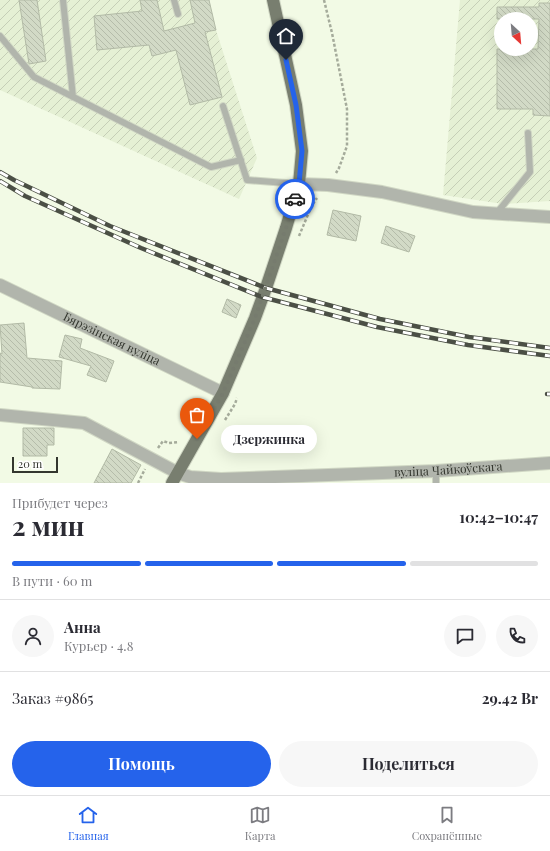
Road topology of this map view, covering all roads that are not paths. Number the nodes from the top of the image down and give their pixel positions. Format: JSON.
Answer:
{"nodes":[{"id":1,"x":63,"y":0,"type":"edge"},
{"id":2,"x":174,"y":0,"type":"edge"},
{"id":3,"x":273,"y":0,"type":"edge"},
{"id":4,"x":178,"y":14,"type":"dead end"},
{"id":5,"x":0,"y":36,"type":"edge"},
{"id":6,"x":73,"y":97,"type":"junction"},
{"id":7,"x":223,"y":106,"type":"dead end"},
{"id":8,"x":528,"y":133,"type":"dead end"},
{"id":9,"x":241,"y":160,"type":"junction"},
{"id":10,"x":299,"y":184,"type":"junction"},
{"id":11,"x":496,"y":214,"type":"junction"},
{"id":12,"x":550,"y":218,"type":"edge"},
{"id":13,"x":0,"y":285,"type":"edge"},
{"id":14,"x":223,"y":393,"type":"junction"},
{"id":15,"x":0,"y":415,"type":"edge"},
{"id":16,"x":550,"y":463,"type":"edge"},
{"id":17,"x":436,"y":471,"type":"junction"},
{"id":18,"x":175,"y":478,"type":"edge"},
{"id":19,"x":221,"y":481,"type":"edge"},
{"id":20,"x":436,"y":483,"type":"edge"}],
"edges":[{"from":1,"to":6,"type":"lane"},
{"from":2,"to":4,"type":"lane"},
{"from":3,"to":10,"type":"main road"},
{"from":5,"to":6,"type":"lane"},
{"from":6,"to":9,"type":"lane"},
{"from":7,"to":9,"type":"lane"},
{"from":8,"to":11,"type":"lane"},
{"from":9,"to":10,"type":"lane"},
{"from":10,"to":11,"type":"street"},
{"from":10,"to":14,"type":"main road"},
{"from":11,"to":12,"type":"street"},
{"from":13,"to":14,"type":"street","name":"Бярэзінская вуліца"},
{"from":14,"to":18,"type":"main road"},
{"from":15,"to":18,"type":"street","name":"вуліца Чайкоўскага"},
{"from":16,"to":17,"type":"street","name":"вуліца Чайкоўскага"},
{"from":17,"to":19,"type":"street","name":"вуліца Чайкоўскага"},
{"from":17,"to":20,"type":"lane"},
{"from":18,"to":19,"type":"street","name":"вуліца Чайкоўскага"}]}
